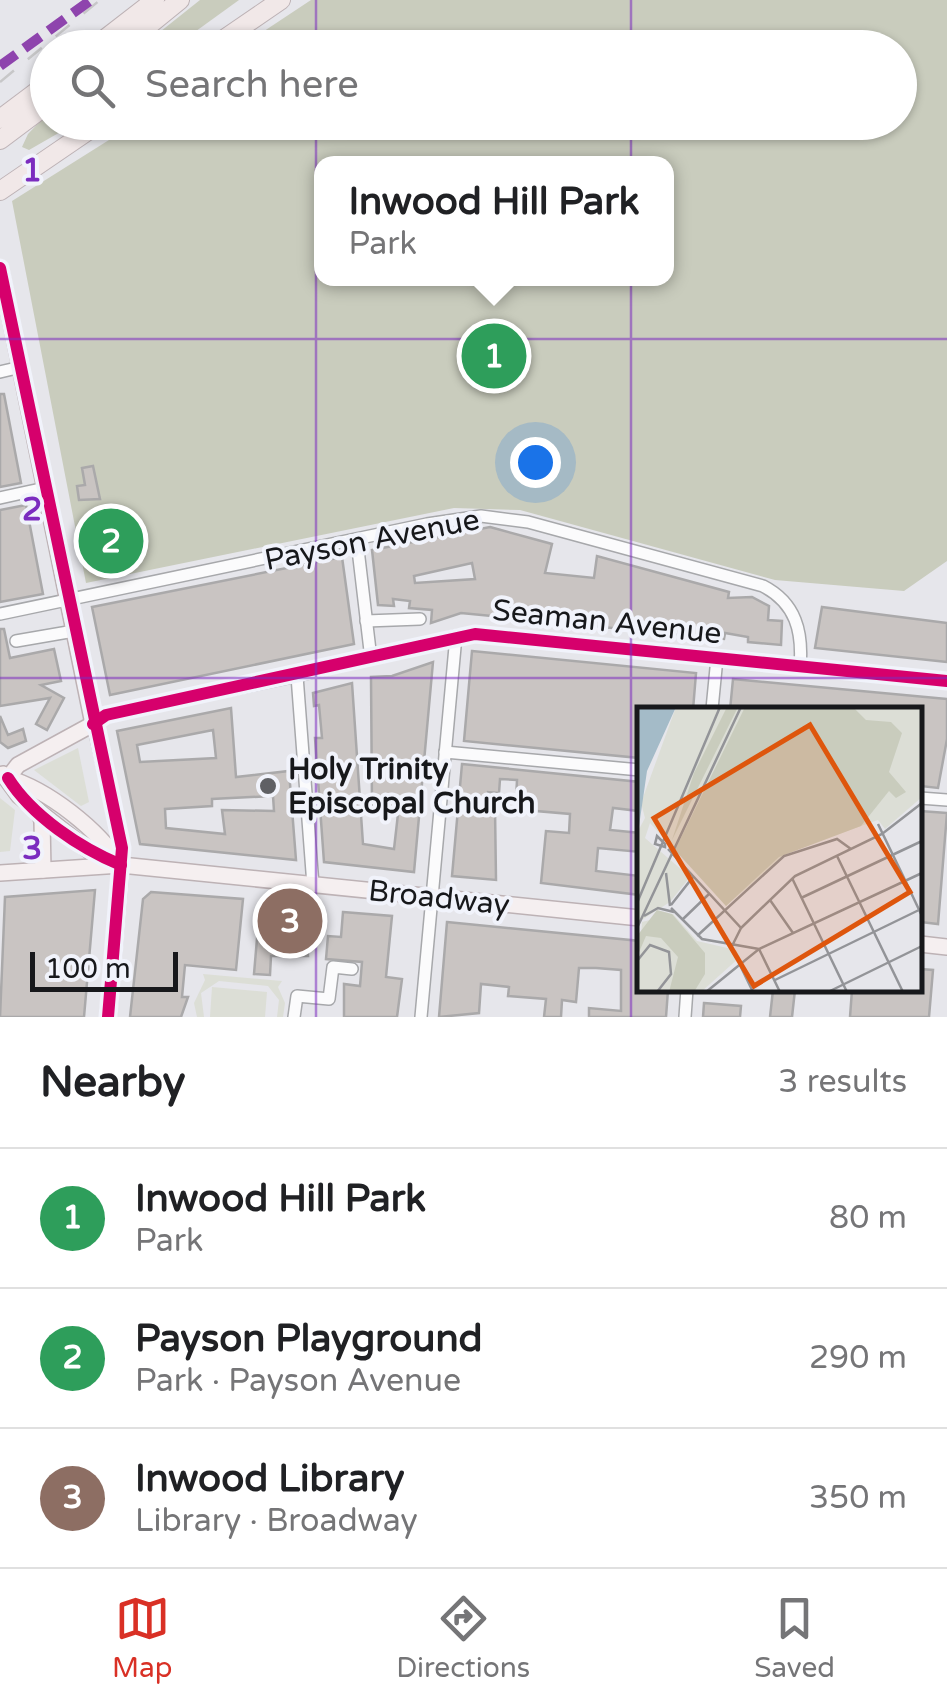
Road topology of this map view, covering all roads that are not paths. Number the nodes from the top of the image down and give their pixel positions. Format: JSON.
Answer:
{"nodes":[{"id":1,"x":155,"y":0,"type":"edge"},
{"id":2,"x":180,"y":0,"type":"edge"},
{"id":3,"x":280,"y":0,"type":"edge"},
{"id":4,"x":126,"y":30,"type":"edge"},
{"id":5,"x":133,"y":30,"type":"edge"},
{"id":6,"x":237,"y":30,"type":"edge"},
{"id":7,"x":30,"y":96,"type":"edge"},
{"id":8,"x":30,"y":118,"type":"edge"},
{"id":9,"x":0,"y":119,"type":"edge"},
{"id":10,"x":0,"y":140,"type":"edge"},
{"id":11,"x":75,"y":140,"type":"edge"},
{"id":12,"x":0,"y":192,"type":"edge"},
{"id":13,"x":0,"y":268,"type":"edge"},
{"id":14,"x":21,"y":368,"type":"junction"},
{"id":15,"x":0,"y":372,"type":"edge"},
{"id":16,"x":45,"y":488,"type":"junction"},
{"id":17,"x":0,"y":498,"type":"edge"},
{"id":18,"x":357,"y":541,"type":"junction"},
{"id":19,"x":68,"y":600,"type":"junction"},
{"id":20,"x":0,"y":614,"type":"edge"},
{"id":21,"x":420,"y":618,"type":"dead end"},
{"id":22,"x":366,"y":620,"type":"junction"},
{"id":23,"x":74,"y":632,"type":"junction"},
{"id":24,"x":456,"y":636,"type":"junction"},
{"id":25,"x":16,"y":642,"type":"dead end"},
{"id":26,"x":717,"y":658,"type":"junction"},
{"id":27,"x":371,"y":659,"type":"junction"},
{"id":28,"x":800,"y":666,"type":"junction"},
{"id":29,"x":297,"y":676,"type":"junction"},
{"id":30,"x":947,"y":681,"type":"edge"},
{"id":31,"x":712,"y":707,"type":"edge"},
{"id":32,"x":93,"y":724,"type":"junction"},
{"id":33,"x":445,"y":752,"type":"junction"},
{"id":34,"x":637,"y":770,"type":"edge"},
{"id":35,"x":4,"y":775,"type":"edge"},
{"id":36,"x":922,"y":798,"type":"edge"},
{"id":37,"x":947,"y":800,"type":"edge"},
{"id":38,"x":38,"y":810,"type":"junction"},
{"id":39,"x":121,"y":865,"type":"junction"},
{"id":40,"x":43,"y":870,"type":"junction"},
{"id":41,"x":0,"y":874,"type":"edge"},
{"id":42,"x":313,"y":885,"type":"junction"},
{"id":43,"x":432,"y":897,"type":"junction"},
{"id":44,"x":637,"y":918,"type":"edge"},
{"id":45,"x":922,"y":944,"type":"edge"},
{"id":46,"x":947,"y":947,"type":"edge"},
{"id":47,"x":352,"y":968,"type":"dead end"},
{"id":48,"x":687,"y":992,"type":"edge"},
{"id":49,"x":108,"y":1017,"type":"edge"},
{"id":50,"x":294,"y":1017,"type":"edge"},
{"id":51,"x":421,"y":1017,"type":"edge"},
{"id":52,"x":685,"y":1017,"type":"edge"}],
"edges":[{"from":1,"to":4,"type":"highway"},
{"from":2,"to":5,"type":"highway"},
{"from":3,"to":6,"type":"highway"},
{"from":7,"to":9,"type":"highway"},
{"from":8,"to":10,"type":"highway"},
{"from":11,"to":12,"type":"highway"},
{"from":13,"to":14,"type":"main road"},
{"from":14,"to":15,"type":"street"},
{"from":14,"to":16,"type":"main road"},
{"from":16,"to":17,"type":"street"},
{"from":16,"to":19,"type":"main road"},
{"from":18,"to":19,"type":"street","name":"Payson Avenue"},
{"from":18,"to":22,"type":"street"},
{"from":18,"to":28,"type":"street","name":"Payson Avenue"},
{"from":19,"to":20,"type":"street","name":"Payson Avenue"},
{"from":19,"to":23,"type":"main road"},
{"from":21,"to":22,"type":"street"},
{"from":22,"to":27,"type":"street"},
{"from":23,"to":25,"type":"street"},
{"from":23,"to":32,"type":"main road"},
{"from":24,"to":26,"type":"street","name":"Seaman Avenue"},
{"from":24,"to":27,"type":"street","name":"Seaman Avenue"},
{"from":24,"to":33,"type":"street"},
{"from":26,"to":28,"type":"street","name":"Seaman Avenue"},
{"from":26,"to":31,"type":"street"},
{"from":27,"to":29,"type":"street","name":"Seaman Avenue"},
{"from":28,"to":30,"type":"street","name":"Seaman Avenue"},
{"from":29,"to":32,"type":"street","name":"Seaman Avenue"},
{"from":29,"to":42,"type":"street"},
{"from":32,"to":35,"type":"main road","name":"Seaman Avenue"},
{"from":32,"to":39,"type":"street"},
{"from":33,"to":34,"type":"street"},
{"from":33,"to":43,"type":"street"},
{"from":35,"to":38,"type":"main road"},
{"from":35,"to":39,"type":"main road"},
{"from":36,"to":37,"type":"street"},
{"from":38,"to":39,"type":"main road"},
{"from":38,"to":40,"type":"main road"},
{"from":39,"to":40,"type":"main road","name":"Broadway"},
{"from":39,"to":42,"type":"main road","name":"Broadway"},
{"from":39,"to":49,"type":"main road"},
{"from":40,"to":41,"type":"main road","name":"Broadway"},
{"from":42,"to":43,"type":"main road","name":"Broadway"},
{"from":43,"to":44,"type":"main road","name":"Broadway"},
{"from":43,"to":51,"type":"street"},
{"from":45,"to":46,"type":"main road"},
{"from":47,"to":50,"type":"street"},
{"from":48,"to":52,"type":"street"}]}
